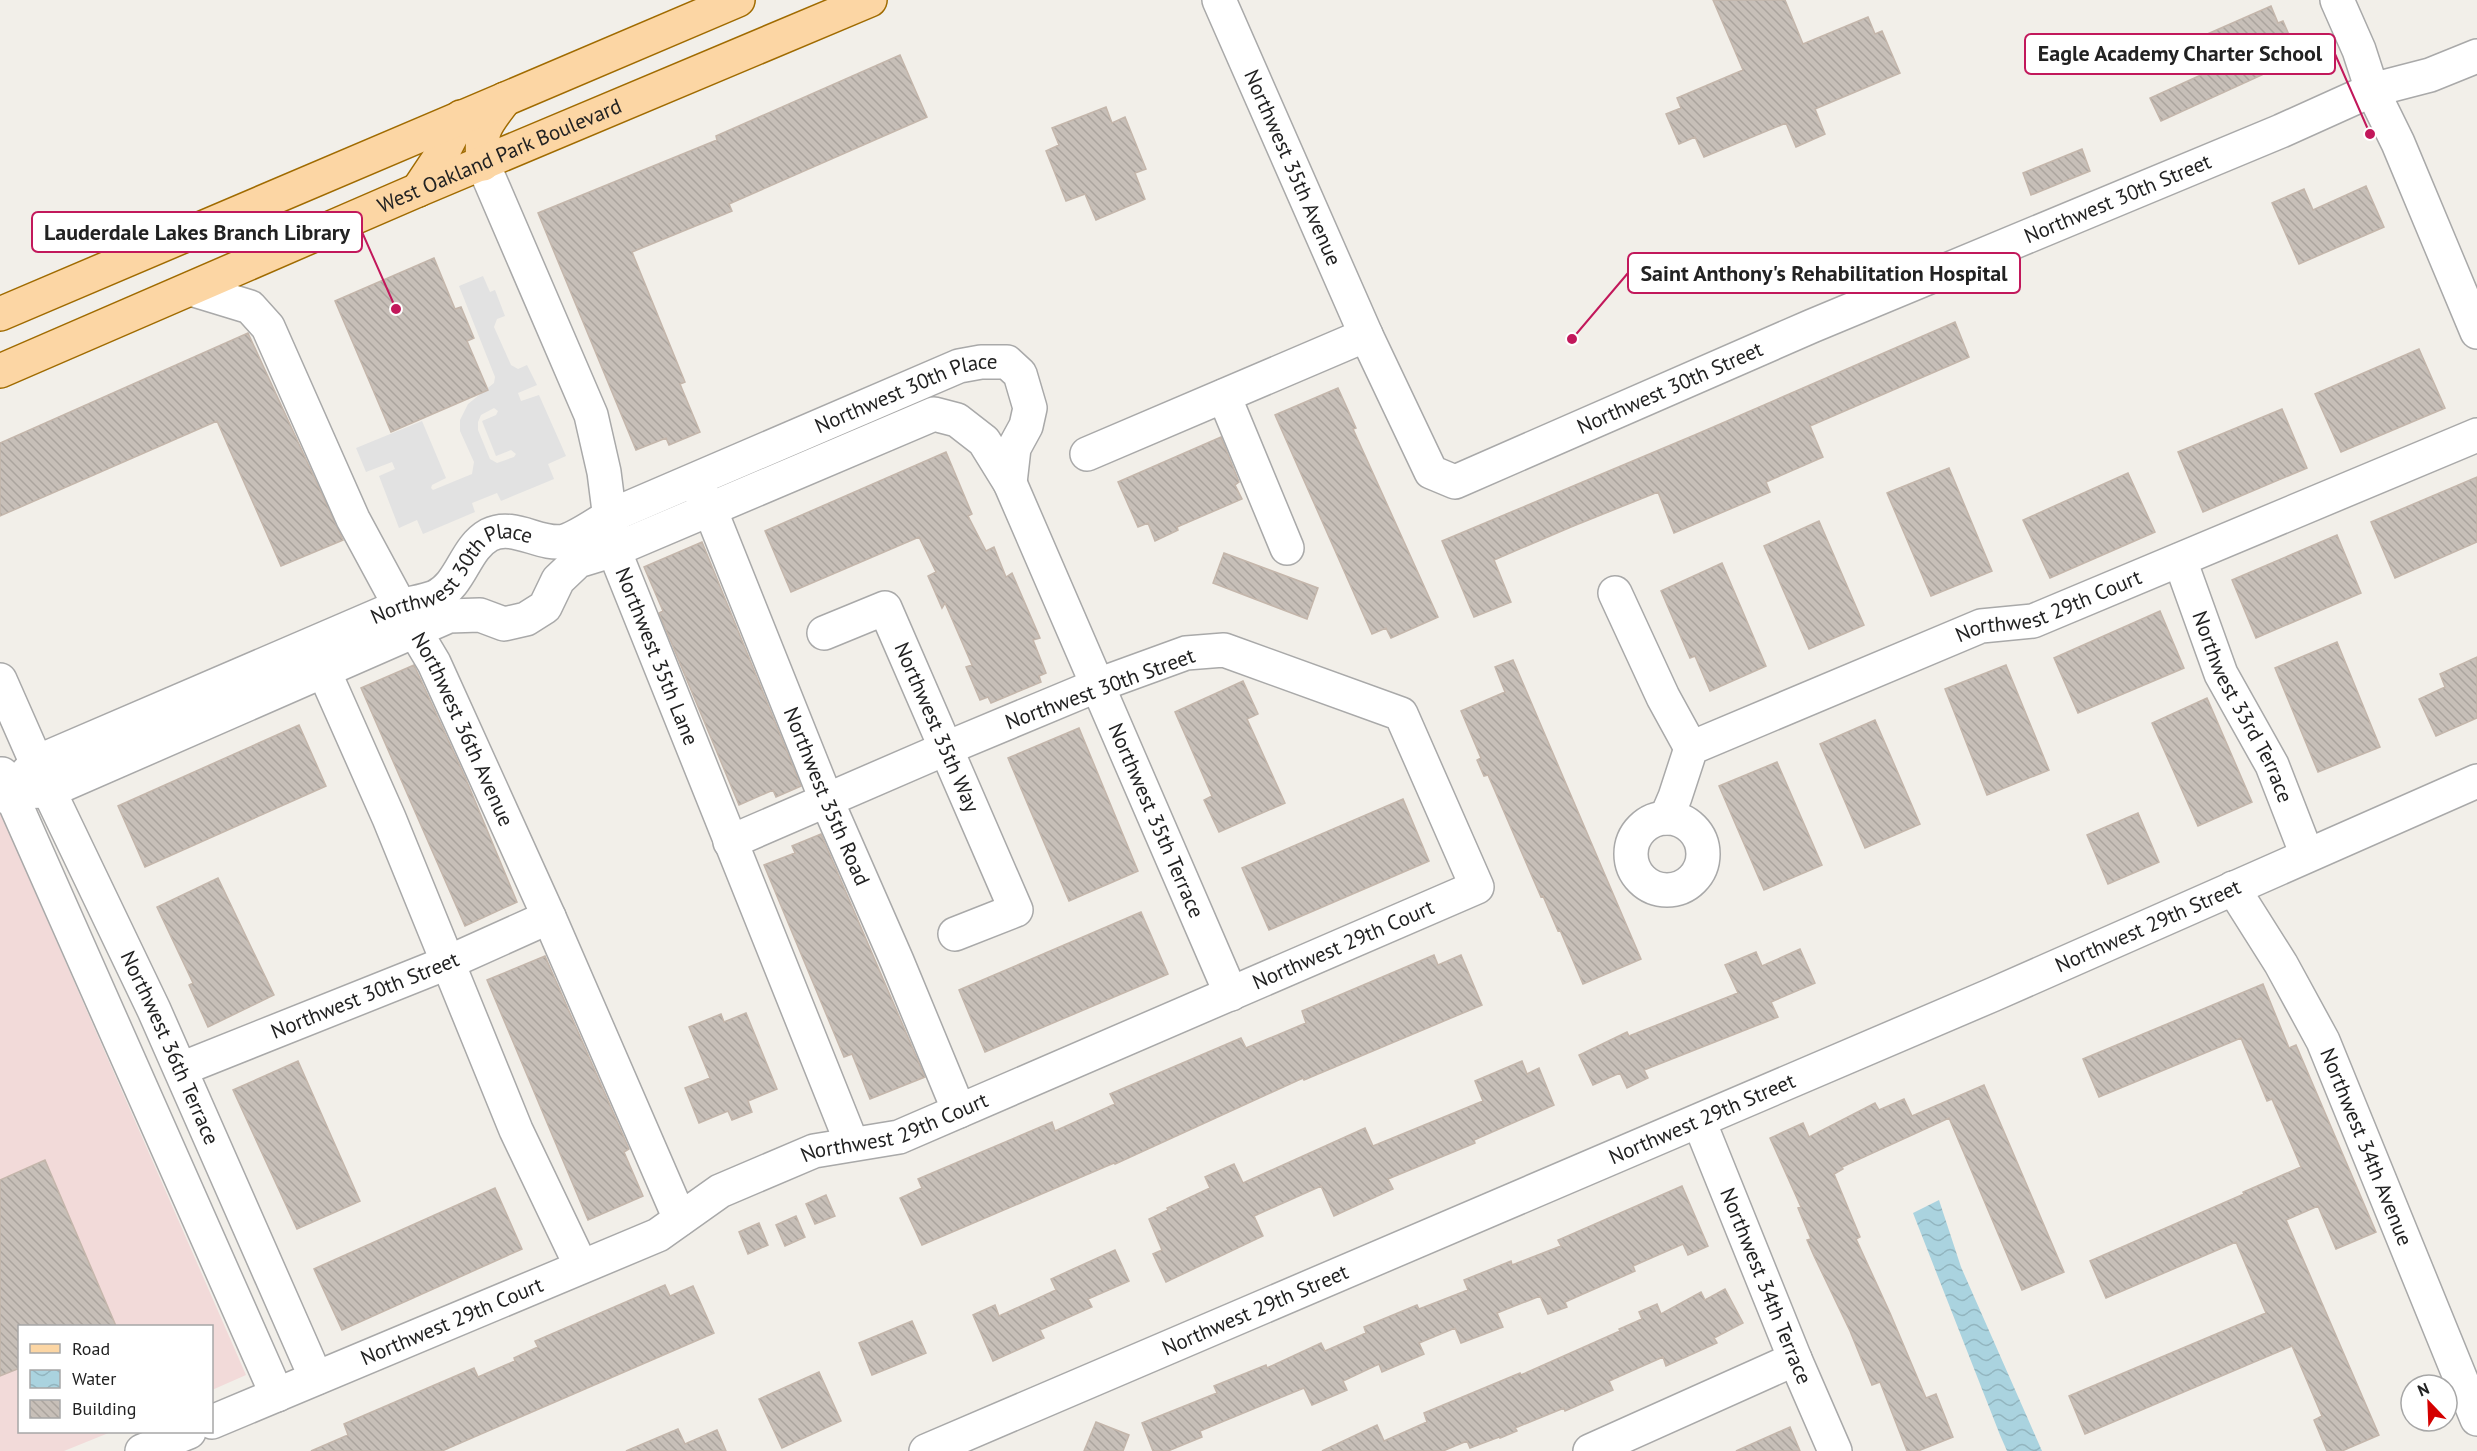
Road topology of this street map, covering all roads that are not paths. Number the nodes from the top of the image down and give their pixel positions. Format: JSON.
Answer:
{"nodes":[{"id":1,"x":738,"y":0,"type":"edge"},
{"id":2,"x":870,"y":0,"type":"edge"},
{"id":3,"x":1219,"y":0,"type":"edge"},
{"id":4,"x":2337,"y":0,"type":"edge"},
{"id":5,"x":2477,"y":56,"type":"edge"},
{"id":6,"x":2372,"y":90,"type":"junction"},
{"id":7,"x":505,"y":99,"type":"junction"},
{"id":8,"x":461,"y":117,"type":"junction"},
{"id":9,"x":483,"y":164,"type":"junction"},
{"id":10,"x":418,"y":190,"type":"junction"},
{"id":11,"x":191,"y":289,"type":"junction"},
{"id":12,"x":0,"y":314,"type":"edge"},
{"id":13,"x":2477,"y":332,"type":"edge"},
{"id":14,"x":1366,"y":335,"type":"junction"},
{"id":15,"x":959,"y":366,"type":"junction"},
{"id":16,"x":0,"y":371,"type":"edge"},
{"id":17,"x":1224,"y":396,"type":"junction"},
{"id":18,"x":934,"y":414,"type":"junction"},
{"id":19,"x":2477,"y":435,"type":"edge"},
{"id":20,"x":1088,"y":454,"type":"dead end"},
{"id":21,"x":1431,"y":472,"type":"joint"},
{"id":22,"x":694,"y":480,"type":"junction"},
{"id":23,"x":1010,"y":483,"type":"junction"},
{"id":24,"x":710,"y":509,"type":"junction"},
{"id":25,"x":610,"y":516,"type":"junction"},
{"id":26,"x":1287,"y":548,"type":"dead end"},
{"id":27,"x":614,"y":550,"type":"junction"},
{"id":28,"x":2180,"y":560,"type":"junction"},
{"id":29,"x":1615,"y":593,"type":"dead end"},
{"id":30,"x":407,"y":618,"type":"junction"},
{"id":31,"x":824,"y":633,"type":"dead end"},
{"id":32,"x":318,"y":658,"type":"junction"},
{"id":33,"x":0,"y":680,"type":"edge"},
{"id":34,"x":1098,"y":686,"type":"junction"},
{"id":35,"x":947,"y":748,"type":"junction"},
{"id":36,"x":1690,"y":748,"type":"junction"},
{"id":37,"x":43,"y":777,"type":"junction"},
{"id":38,"x":2477,"y":781,"type":"edge"},
{"id":39,"x":3,"y":786,"type":"edge"},
{"id":40,"x":826,"y":799,"type":"junction"},
{"id":41,"x":1666,"y":818,"type":"dead end"},
{"id":42,"x":730,"y":842,"type":"junction"},
{"id":43,"x":2307,"y":855,"type":"junction"},
{"id":44,"x":1477,"y":887,"type":"joint"},
{"id":45,"x":2233,"y":888,"type":"junction"},
{"id":46,"x":549,"y":917,"type":"junction"},
{"id":47,"x":955,"y":934,"type":"dead end"},
{"id":48,"x":449,"y":962,"type":"junction"},
{"id":49,"x":1231,"y":994,"type":"junction"},
{"id":50,"x":181,"y":1070,"type":"junction"},
{"id":51,"x":959,"y":1111,"type":"junction"},
{"id":52,"x":1699,"y":1121,"type":"junction"},
{"id":53,"x":852,"y":1144,"type":"junction"},
{"id":54,"x":680,"y":1219,"type":"junction"},
{"id":55,"x":582,"y":1266,"type":"junction"},
{"id":56,"x":1795,"y":1359,"type":"junction"},
{"id":57,"x":316,"y":1378,"type":"junction"},
{"id":58,"x":277,"y":1395,"type":"junction"},
{"id":59,"x":2477,"y":1419,"type":"edge"},
{"id":60,"x":213,"y":1422,"type":"edge"},
{"id":61,"x":184,"y":1433,"type":"edge"},
{"id":62,"x":982,"y":1440,"type":"edge"},
{"id":63,"x":142,"y":1451,"type":"edge"},
{"id":64,"x":926,"y":1451,"type":"edge"},
{"id":65,"x":1590,"y":1451,"type":"edge"},
{"id":66,"x":1835,"y":1451,"type":"edge"}],
"edges":[{"from":1,"to":7,"type":"main road"},
{"from":2,"to":9,"type":"main road","name":"West Oakland Park Boulevard"},
{"from":3,"to":14,"type":"street","name":"Northwest 35th Avenue"},
{"from":4,"to":6,"type":"street"},
{"from":5,"to":6,"type":"street","name":"Northwest 30th Street"},
{"from":6,"to":13,"type":"street"},
{"from":6,"to":21,"type":"street","name":"Northwest 30th Street"},
{"from":7,"to":8,"type":"main road"},
{"from":7,"to":9,"type":"main road"},
{"from":8,"to":10,"type":"main road"},
{"from":8,"to":12,"type":"main road"},
{"from":9,"to":10,"type":"main road","name":"West Oakland Park Boulevard"},
{"from":9,"to":25,"type":"street","name":"Northwest 35th Lane"},
{"from":10,"to":11,"type":"main road","name":"West Oakland Park Boulevard"},
{"from":11,"to":16,"type":"main road","name":"West Oakland Park Boulevard"},
{"from":11,"to":30,"type":"street","name":"Northwest 36th Avenue"},
{"from":14,"to":17,"type":"street"},
{"from":14,"to":21,"type":"street","name":"Northwest 35th Avenue"},
{"from":15,"to":18,"type":"street"},
{"from":15,"to":22,"type":"street","name":"Northwest 30th Place"},
{"from":15,"to":23,"type":"street","name":"Northwest 30th Place"},
{"from":17,"to":20,"type":"street"},
{"from":17,"to":26,"type":"street"},
{"from":18,"to":23,"type":"street","name":"Northwest 30th Place"},
{"from":18,"to":24,"type":"street","name":"Northwest 30th Place"},
{"from":19,"to":28,"type":"street","name":"Northwest 29th Court"},
{"from":22,"to":24,"type":"street","name":"Northwest 35th Road"},
{"from":22,"to":25,"type":"street","name":"Northwest 30th Place"},
{"from":23,"to":34,"type":"street","name":"Northwest 35th Terrace"},
{"from":24,"to":27,"type":"street","name":"Northwest 30th Place"},
{"from":24,"to":40,"type":"street","name":"Northwest 35th Road"},
{"from":25,"to":27,"type":"street","name":"Northwest 35th Lane"},
{"from":25,"to":30,"type":"street","name":"Northwest 30th Place"},
{"from":27,"to":30,"type":"street","name":"Northwest 30th Place"},
{"from":27,"to":42,"type":"street","name":"Northwest 35th Lane"},
{"from":28,"to":36,"type":"street","name":"Northwest 29th Court"},
{"from":28,"to":43,"type":"street","name":"Northwest 33rd Terrace"},
{"from":29,"to":36,"type":"street"},
{"from":30,"to":32,"type":"street","name":"Northwest 30th Place"},
{"from":30,"to":46,"type":"street","name":"Northwest 36th Avenue"},
{"from":31,"to":35,"type":"street","name":"Northwest 35th Way"},
{"from":32,"to":37,"type":"street","name":"Northwest 30th Place"},
{"from":32,"to":48,"type":"street"},
{"from":33,"to":37,"type":"street","name":"Northwest 36th Terrace"},
{"from":34,"to":35,"type":"street","name":"Northwest 30th Street"},
{"from":34,"to":44,"type":"street","name":"Northwest 30th Street"},
{"from":34,"to":49,"type":"street","name":"Northwest 35th Terrace"},
{"from":35,"to":40,"type":"street","name":"Northwest 30th Street"},
{"from":35,"to":47,"type":"street","name":"Northwest 35th Way"},
{"from":36,"to":41,"type":"street"},
{"from":37,"to":39,"type":"street","name":"Northwest 30th Place"},
{"from":37,"to":50,"type":"street","name":"Northwest 36th Terrace"},
{"from":38,"to":43,"type":"street","name":"Northwest 29th Street"},
{"from":39,"to":58,"type":"street","name":"Northwest 36th Terrace"},
{"from":40,"to":42,"type":"street","name":"Northwest 30th Street"},
{"from":40,"to":51,"type":"street","name":"Northwest 35th Road"},
{"from":42,"to":53,"type":"street","name":"Northwest 35th Lane"},
{"from":43,"to":45,"type":"street","name":"Northwest 29th Street"},
{"from":44,"to":49,"type":"street","name":"Northwest 29th Court"},
{"from":45,"to":52,"type":"street","name":"Northwest 29th Street"},
{"from":45,"to":59,"type":"street","name":"Northwest 34th Avenue"},
{"from":46,"to":48,"type":"street","name":"Northwest 30th Street"},
{"from":46,"to":54,"type":"street","name":"Northwest 36th Avenue"},
{"from":48,"to":50,"type":"street","name":"Northwest 30th Street"},
{"from":48,"to":55,"type":"street"},
{"from":49,"to":51,"type":"street","name":"Northwest 29th Court"},
{"from":50,"to":57,"type":"street","name":"Northwest 36th Terrace"},
{"from":51,"to":53,"type":"street","name":"Northwest 29th Court"},
{"from":52,"to":56,"type":"street","name":"Northwest 34th Terrace"},
{"from":52,"to":62,"type":"street","name":"Northwest 29th Street"},
{"from":53,"to":54,"type":"street","name":"Northwest 29th Court"},
{"from":54,"to":55,"type":"street","name":"Northwest 29th Court"},
{"from":55,"to":57,"type":"street","name":"Northwest 29th Court"},
{"from":56,"to":65,"type":"street"},
{"from":56,"to":66,"type":"street","name":"Northwest 34th Terrace"},
{"from":57,"to":58,"type":"street"},
{"from":58,"to":60,"type":"street"},
{"from":61,"to":63,"type":"street"},
{"from":62,"to":64,"type":"street","name":"Northwest 29th Street"}]}
